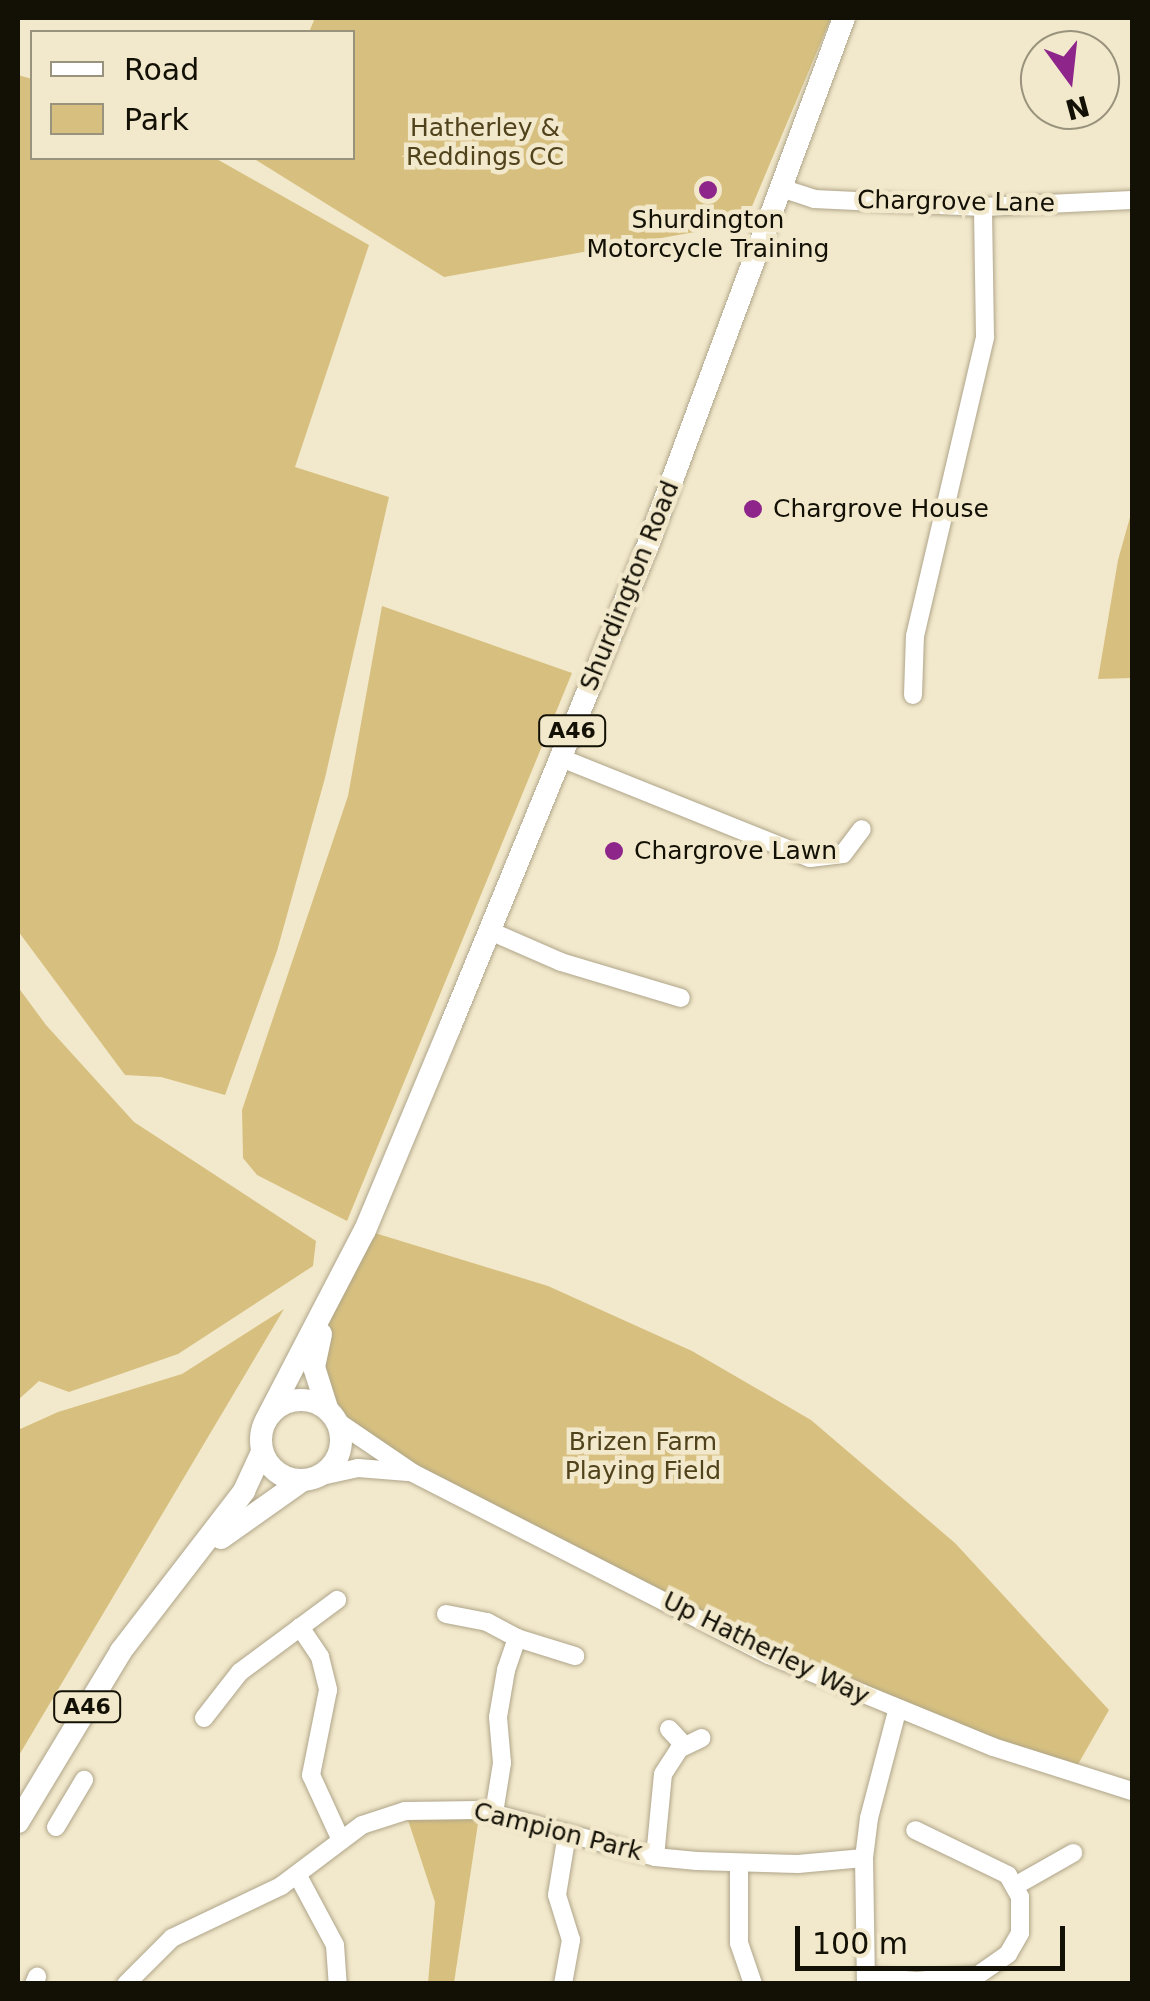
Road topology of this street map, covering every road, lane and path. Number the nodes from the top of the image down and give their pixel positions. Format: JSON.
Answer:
{"nodes":[{"id":1,"x":844,"y":18,"type":"edge"},
{"id":2,"x":781,"y":188,"type":"junction"},
{"id":3,"x":1132,"y":200,"type":"edge"},
{"id":4,"x":983,"y":207,"type":"junction"},
{"id":5,"x":913,"y":695,"type":"dead end"},
{"id":6,"x":561,"y":758,"type":"junction"},
{"id":7,"x":862,"y":829,"type":"dead end"},
{"id":8,"x":490,"y":931,"type":"junction"},
{"id":9,"x":681,"y":998,"type":"dead end"},
{"id":10,"x":326,"y":1311,"type":"junction"},
{"id":11,"x":333,"y":1415,"type":"junction"},
{"id":12,"x":266,"y":1420,"type":"junction"},
{"id":13,"x":262,"y":1452,"type":"junction"},
{"id":14,"x":414,"y":1473,"type":"junction"},
{"id":15,"x":310,"y":1479,"type":"junction"},
{"id":16,"x":160,"y":1595,"type":"junction"},
{"id":17,"x":337,"y":1600,"type":"dead end"},
{"id":18,"x":446,"y":1614,"type":"dead end"},
{"id":19,"x":300,"y":1627,"type":"junction"},
{"id":20,"x":518,"y":1638,"type":"junction"},
{"id":21,"x":575,"y":1656,"type":"dead end"},
{"id":22,"x":897,"y":1711,"type":"junction"},
{"id":23,"x":204,"y":1718,"type":"dead end"},
{"id":24,"x":669,"y":1729,"type":"dead end"},
{"id":25,"x":84,"y":1780,"type":"dead end"},
{"id":26,"x":42,"y":1784,"type":"junction"},
{"id":27,"x":1132,"y":1791,"type":"edge"},
{"id":28,"x":72,"y":1801,"type":"junction"},
{"id":29,"x":494,"y":1813,"type":"junction"},
{"id":30,"x":18,"y":1822,"type":"edge"},
{"id":31,"x":56,"y":1827,"type":"dead end"},
{"id":32,"x":915,"y":1830,"type":"dead end"},
{"id":33,"x":567,"y":1834,"type":"junction"},
{"id":34,"x":340,"y":1838,"type":"junction"},
{"id":35,"x":1073,"y":1854,"type":"dead end"},
{"id":36,"x":655,"y":1857,"type":"junction"},
{"id":37,"x":864,"y":1858,"type":"junction"},
{"id":38,"x":739,"y":1864,"type":"junction"},
{"id":39,"x":298,"y":1876,"type":"junction"},
{"id":40,"x":1016,"y":1886,"type":"junction"},
{"id":41,"x":867,"y":1980,"type":"edge"},
{"id":42,"x":126,"y":1984,"type":"edge"},
{"id":43,"x":338,"y":1984,"type":"edge"},
{"id":44,"x":564,"y":1984,"type":"edge"},
{"id":45,"x":752,"y":1984,"type":"edge"}],
"edges":[{"from":1,"to":2,"type":"main road","name":"Shurdington Road","number":"A46"},
{"from":2,"to":4,"type":"street","name":"Chargrove Lane"},
{"from":2,"to":6,"type":"main road","name":"Shurdington Road","number":"A46"},
{"from":3,"to":4,"type":"street","name":"Chargrove Lane"},
{"from":4,"to":5,"type":"street"},
{"from":6,"to":7,"type":"street"},
{"from":6,"to":8,"type":"main road","name":"Shurdington Road","number":"A46"},
{"from":8,"to":9,"type":"street"},
{"from":8,"to":10,"type":"main road","name":"Shurdington Road","number":"A46"},
{"from":10,"to":11,"type":"main road","name":"Shurdington Road","number":"A46"},
{"from":10,"to":12,"type":"main road","name":"Shurdington Road","number":"A46"},
{"from":11,"to":12,"type":"main road"},
{"from":11,"to":14,"type":"street","name":"Up Hatherley Way"},
{"from":11,"to":15,"type":"main road"},
{"from":12,"to":13,"type":"main road"},
{"from":13,"to":15,"type":"main road"},
{"from":13,"to":16,"type":"main road","number":"A46"},
{"from":14,"to":15,"type":"street","name":"Up Hatherley Way"},
{"from":14,"to":22,"type":"street","name":"Up Hatherley Way"},
{"from":15,"to":16,"type":"main road","number":"A46"},
{"from":16,"to":26,"type":"main road","number":"A46"},
{"from":17,"to":19,"type":"street"},
{"from":18,"to":20,"type":"street"},
{"from":19,"to":23,"type":"street"},
{"from":19,"to":34,"type":"street"},
{"from":20,"to":21,"type":"street"},
{"from":20,"to":29,"type":"street"},
{"from":22,"to":27,"type":"street","name":"Up Hatherley Way"},
{"from":22,"to":37,"type":"street"},
{"from":24,"to":36,"type":"street"},
{"from":25,"to":28,"type":"street"},
{"from":26,"to":28,"type":"street"},
{"from":26,"to":30,"type":"main road","number":"A46"},
{"from":28,"to":31,"type":"street"},
{"from":29,"to":33,"type":"street","name":"Campion Park"},
{"from":29,"to":34,"type":"street","name":"Campion Park"},
{"from":32,"to":40,"type":"street"},
{"from":33,"to":36,"type":"street","name":"Campion Park"},
{"from":33,"to":44,"type":"street"},
{"from":34,"to":39,"type":"street","name":"Campion Park"},
{"from":35,"to":40,"type":"street"},
{"from":36,"to":38,"type":"street","name":"Campion Park"},
{"from":37,"to":38,"type":"street","name":"Campion Park"},
{"from":37,"to":41,"type":"street"},
{"from":38,"to":45,"type":"street"},
{"from":39,"to":42,"type":"street","name":"Campion Park"},
{"from":39,"to":43,"type":"street"},
{"from":40,"to":41,"type":"street"}]}
